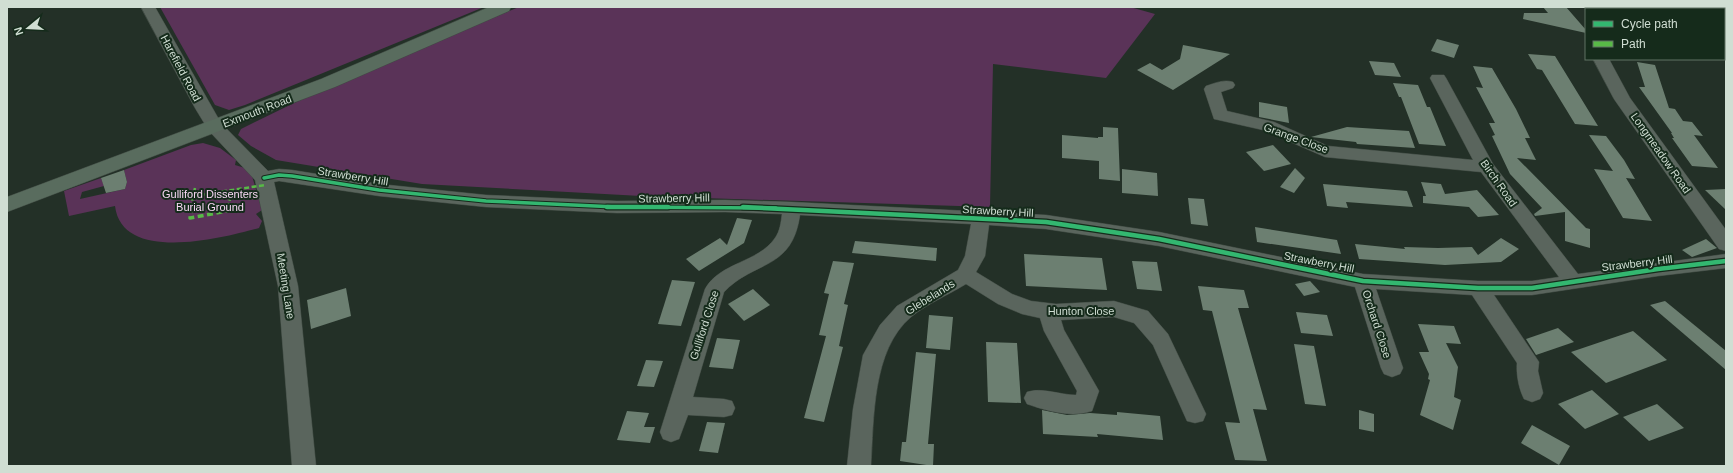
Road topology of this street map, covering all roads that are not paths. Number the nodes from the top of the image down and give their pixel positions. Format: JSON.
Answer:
{"nodes":[{"id":1,"x":148,"y":7,"type":"edge"},
{"id":2,"x":503,"y":7,"type":"edge"},
{"id":3,"x":1602,"y":60,"type":"edge"},
{"id":4,"x":1438,"y":78,"type":"dead end"},
{"id":5,"x":1227,"y":85,"type":"dead end"},
{"id":6,"x":215,"y":127,"type":"junction"},
{"id":7,"x":1486,"y":167,"type":"junction"},
{"id":8,"x":264,"y":178,"type":"junction"},
{"id":9,"x":7,"y":205,"type":"edge"},
{"id":10,"x":792,"y":208,"type":"junction"},
{"id":11,"x":981,"y":219,"type":"junction"},
{"id":12,"x":1724,"y":239,"type":"edge"},
{"id":13,"x":1726,"y":261,"type":"edge"},
{"id":14,"x":965,"y":276,"type":"junction"},
{"id":15,"x":1363,"y":280,"type":"junction"},
{"id":16,"x":1572,"y":280,"type":"junction"},
{"id":17,"x":1478,"y":288,"type":"junction"},
{"id":18,"x":1048,"y":312,"type":"junction"},
{"id":19,"x":1392,"y":368,"type":"dead end"},
{"id":20,"x":1532,"y":393,"type":"dead end"},
{"id":21,"x":1035,"y":398,"type":"dead end"},
{"id":22,"x":680,"y":405,"type":"junction"},
{"id":23,"x":724,"y":408,"type":"dead end"},
{"id":24,"x":1195,"y":414,"type":"dead end"},
{"id":25,"x":672,"y":432,"type":"dead end"},
{"id":26,"x":304,"y":466,"type":"edge"},
{"id":27,"x":859,"y":466,"type":"edge"}],
"edges":[{"from":1,"to":6,"type":"street","name":"Harefield Road"},
{"from":2,"to":6,"type":"highway","name":"Exmouth Road"},
{"from":3,"to":12,"type":"street","name":"Longmeadow Road"},
{"from":4,"to":7,"type":"street","name":"Birch Road"},
{"from":5,"to":7,"type":"street","name":"Grange Close"},
{"from":6,"to":8,"type":"street"},
{"from":6,"to":9,"type":"highway","name":"Exmouth Road"},
{"from":7,"to":16,"type":"street","name":"Birch Road"},
{"from":8,"to":10,"type":"street","name":"Strawberry Hill"},
{"from":8,"to":26,"type":"street","name":"Meeting Lane"},
{"from":10,"to":11,"type":"street","name":"Strawberry Hill"},
{"from":10,"to":22,"type":"street","name":"Gulliford Close"},
{"from":11,"to":14,"type":"street","name":"Glebelands"},
{"from":11,"to":15,"type":"street","name":"Strawberry Hill"},
{"from":13,"to":16,"type":"street","name":"Strawberry Hill"},
{"from":14,"to":18,"type":"street","name":"Hunton Close"},
{"from":14,"to":27,"type":"street","name":"Glebelands"},
{"from":15,"to":17,"type":"street","name":"Strawberry Hill"},
{"from":15,"to":19,"type":"street","name":"Orchard Close"},
{"from":16,"to":17,"type":"street","name":"Strawberry Hill"},
{"from":17,"to":20,"type":"street"},
{"from":18,"to":21,"type":"street"},
{"from":18,"to":24,"type":"street","name":"Hunton Close"},
{"from":22,"to":23,"type":"street"},
{"from":22,"to":25,"type":"street","name":"Gulliford Close"}]}
